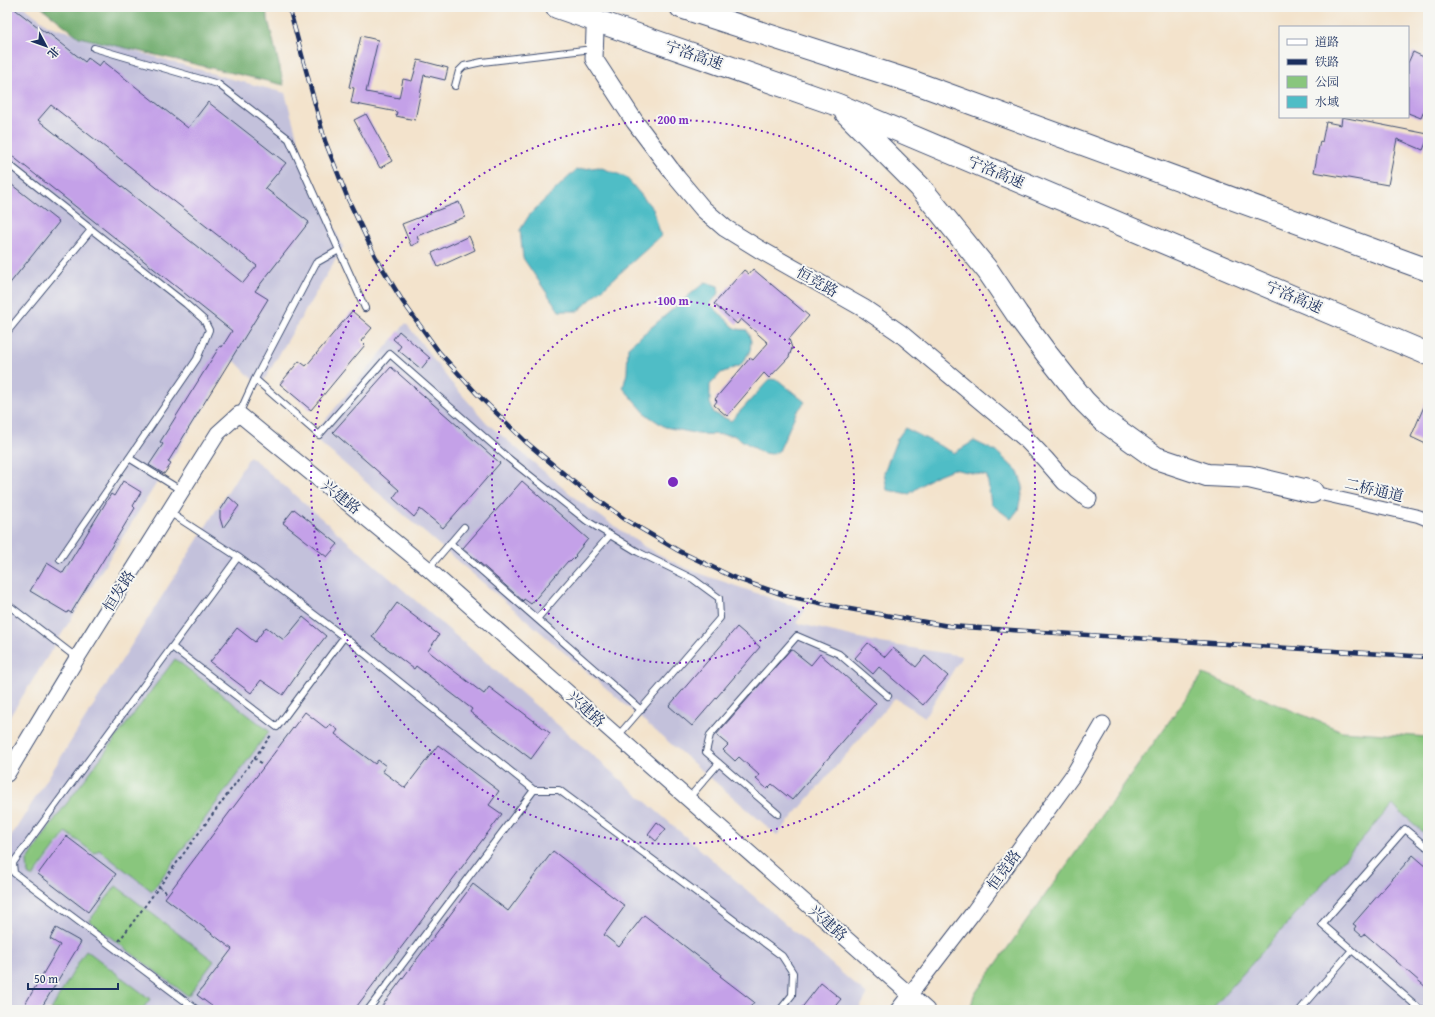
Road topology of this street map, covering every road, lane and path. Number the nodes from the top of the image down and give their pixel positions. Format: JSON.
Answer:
{"nodes":[{"id":1,"x":557,"y":7,"type":"edge"},
{"id":2,"x":681,"y":7,"type":"edge"},
{"id":3,"x":595,"y":30,"type":"tunnel mouth"},
{"id":4,"x":94,"y":48,"type":"dead end"},
{"id":5,"x":594,"y":49,"type":"junction"},
{"id":6,"x":455,"y":86,"type":"dead end"},
{"id":7,"x":838,"y":105,"type":"junction"},
{"id":8,"x":7,"y":163,"type":"edge"},
{"id":9,"x":91,"y":230,"type":"junction"},
{"id":10,"x":339,"y":250,"type":"junction"},
{"id":11,"x":1428,"y":270,"type":"edge"},
{"id":12,"x":365,"y":308,"type":"dead end"},
{"id":13,"x":7,"y":332,"type":"edge"},
{"id":14,"x":1428,"y":354,"type":"edge"},
{"id":15,"x":255,"y":378,"type":"junction"},
{"id":16,"x":239,"y":414,"type":"junction"},
{"id":17,"x":129,"y":458,"type":"junction"},
{"id":18,"x":182,"y":492,"type":"junction"},
{"id":19,"x":1312,"y":492,"type":"joint"},
{"id":20,"x":1088,"y":499,"type":"dead end"},
{"id":21,"x":169,"y":512,"type":"junction"},
{"id":22,"x":1428,"y":520,"type":"edge"},
{"id":23,"x":464,"y":527,"type":"dead end"},
{"id":24,"x":610,"y":535,"type":"junction"},
{"id":25,"x":450,"y":543,"type":"junction"},
{"id":26,"x":238,"y":557,"type":"junction"},
{"id":27,"x":60,"y":558,"type":"dead end"},
{"id":28,"x":428,"y":568,"type":"junction"},
{"id":29,"x":7,"y":604,"type":"edge"},
{"id":30,"x":537,"y":619,"type":"junction"},
{"id":31,"x":344,"y":637,"type":"junction"},
{"id":32,"x":172,"y":647,"type":"junction"},
{"id":33,"x":77,"y":658,"type":"junction"},
{"id":34,"x":888,"y":696,"type":"dead end"},
{"id":35,"x":641,"y":710,"type":"junction"},
{"id":36,"x":1103,"y":724,"type":"dead end"},
{"id":37,"x":277,"y":727,"type":"junction"},
{"id":38,"x":617,"y":737,"type":"junction"},
{"id":39,"x":254,"y":758,"type":"junction"},
{"id":40,"x":719,"y":763,"type":"junction"},
{"id":41,"x":263,"y":764,"type":"dead end"},
{"id":42,"x":7,"y":774,"type":"edge"},
{"id":43,"x":534,"y":790,"type":"junction"},
{"id":44,"x":688,"y":799,"type":"junction"},
{"id":45,"x":778,"y":814,"type":"dead end"},
{"id":46,"x":1428,"y":848,"type":"edge"},
{"id":47,"x":159,"y":887,"type":"junction"},
{"id":48,"x":167,"y":893,"type":"dead end"},
{"id":49,"x":114,"y":948,"type":"junction"},
{"id":50,"x":1352,"y":950,"type":"junction"},
{"id":51,"x":909,"y":995,"type":"junction"},
{"id":52,"x":192,"y":1009,"type":"edge"},
{"id":53,"x":368,"y":1010,"type":"edge"},
{"id":54,"x":780,"y":1010,"type":"edge"},
{"id":55,"x":898,"y":1010,"type":"edge"},
{"id":56,"x":927,"y":1010,"type":"edge"},
{"id":57,"x":1300,"y":1010,"type":"edge"},
{"id":58,"x":1421,"y":1010,"type":"edge"}],
"edges":[{"from":1,"to":7,"type":"highway","name":"宁洛高速"},
{"from":2,"to":11,"type":"highway"},
{"from":3,"to":5,"type":"main road","name":"恒竞路"},
{"from":4,"to":10,"type":"lane"},
{"from":5,"to":6,"type":"lane"},
{"from":5,"to":20,"type":"main road","name":"恒竞路"},
{"from":7,"to":14,"type":"highway","name":"宁洛高速"},
{"from":7,"to":19,"type":"highway"},
{"from":8,"to":9,"type":"lane"},
{"from":9,"to":13,"type":"lane"},
{"from":9,"to":17,"type":"lane"},
{"from":10,"to":12,"type":"lane"},
{"from":10,"to":15,"type":"lane"},
{"from":15,"to":16,"type":"lane"},
{"from":15,"to":24,"type":"lane"},
{"from":16,"to":18,"type":"street","name":"恒发路"},
{"from":16,"to":28,"type":"street","name":"兴建路"},
{"from":17,"to":18,"type":"lane"},
{"from":17,"to":27,"type":"lane"},
{"from":18,"to":21,"type":"street","name":"恒发路"},
{"from":19,"to":22,"type":"street","name":"二桥通道"},
{"from":21,"to":26,"type":"lane"},
{"from":21,"to":33,"type":"street","name":"恒发路"},
{"from":23,"to":25,"type":"lane"},
{"from":24,"to":30,"type":"lane"},
{"from":24,"to":35,"type":"lane"},
{"from":25,"to":28,"type":"lane"},
{"from":25,"to":30,"type":"lane"},
{"from":26,"to":31,"type":"lane"},
{"from":26,"to":32,"type":"lane"},
{"from":28,"to":38,"type":"street","name":"兴建路"},
{"from":29,"to":33,"type":"lane"},
{"from":30,"to":35,"type":"lane"},
{"from":31,"to":37,"type":"lane"},
{"from":31,"to":43,"type":"lane"},
{"from":32,"to":37,"type":"lane"},
{"from":32,"to":49,"type":"lane"},
{"from":33,"to":42,"type":"street","name":"恒发路"},
{"from":34,"to":40,"type":"lane"},
{"from":35,"to":38,"type":"lane"},
{"from":36,"to":51,"type":"street","name":"恒竞路"},
{"from":37,"to":39,"type":"path"},
{"from":38,"to":44,"type":"street","name":"兴建路"},
{"from":39,"to":41,"type":"path"},
{"from":39,"to":47,"type":"path"},
{"from":40,"to":44,"type":"lane"},
{"from":40,"to":45,"type":"lane"},
{"from":43,"to":53,"type":"lane"},
{"from":43,"to":54,"type":"lane"},
{"from":44,"to":51,"type":"street","name":"兴建路"},
{"from":46,"to":50,"type":"lane"},
{"from":47,"to":48,"type":"path"},
{"from":47,"to":49,"type":"path"},
{"from":49,"to":52,"type":"lane"},
{"from":50,"to":57,"type":"lane"},
{"from":50,"to":58,"type":"lane"},
{"from":51,"to":55,"type":"street","name":"恒竞路"},
{"from":51,"to":56,"type":"street","name":"兴建路"}]}
